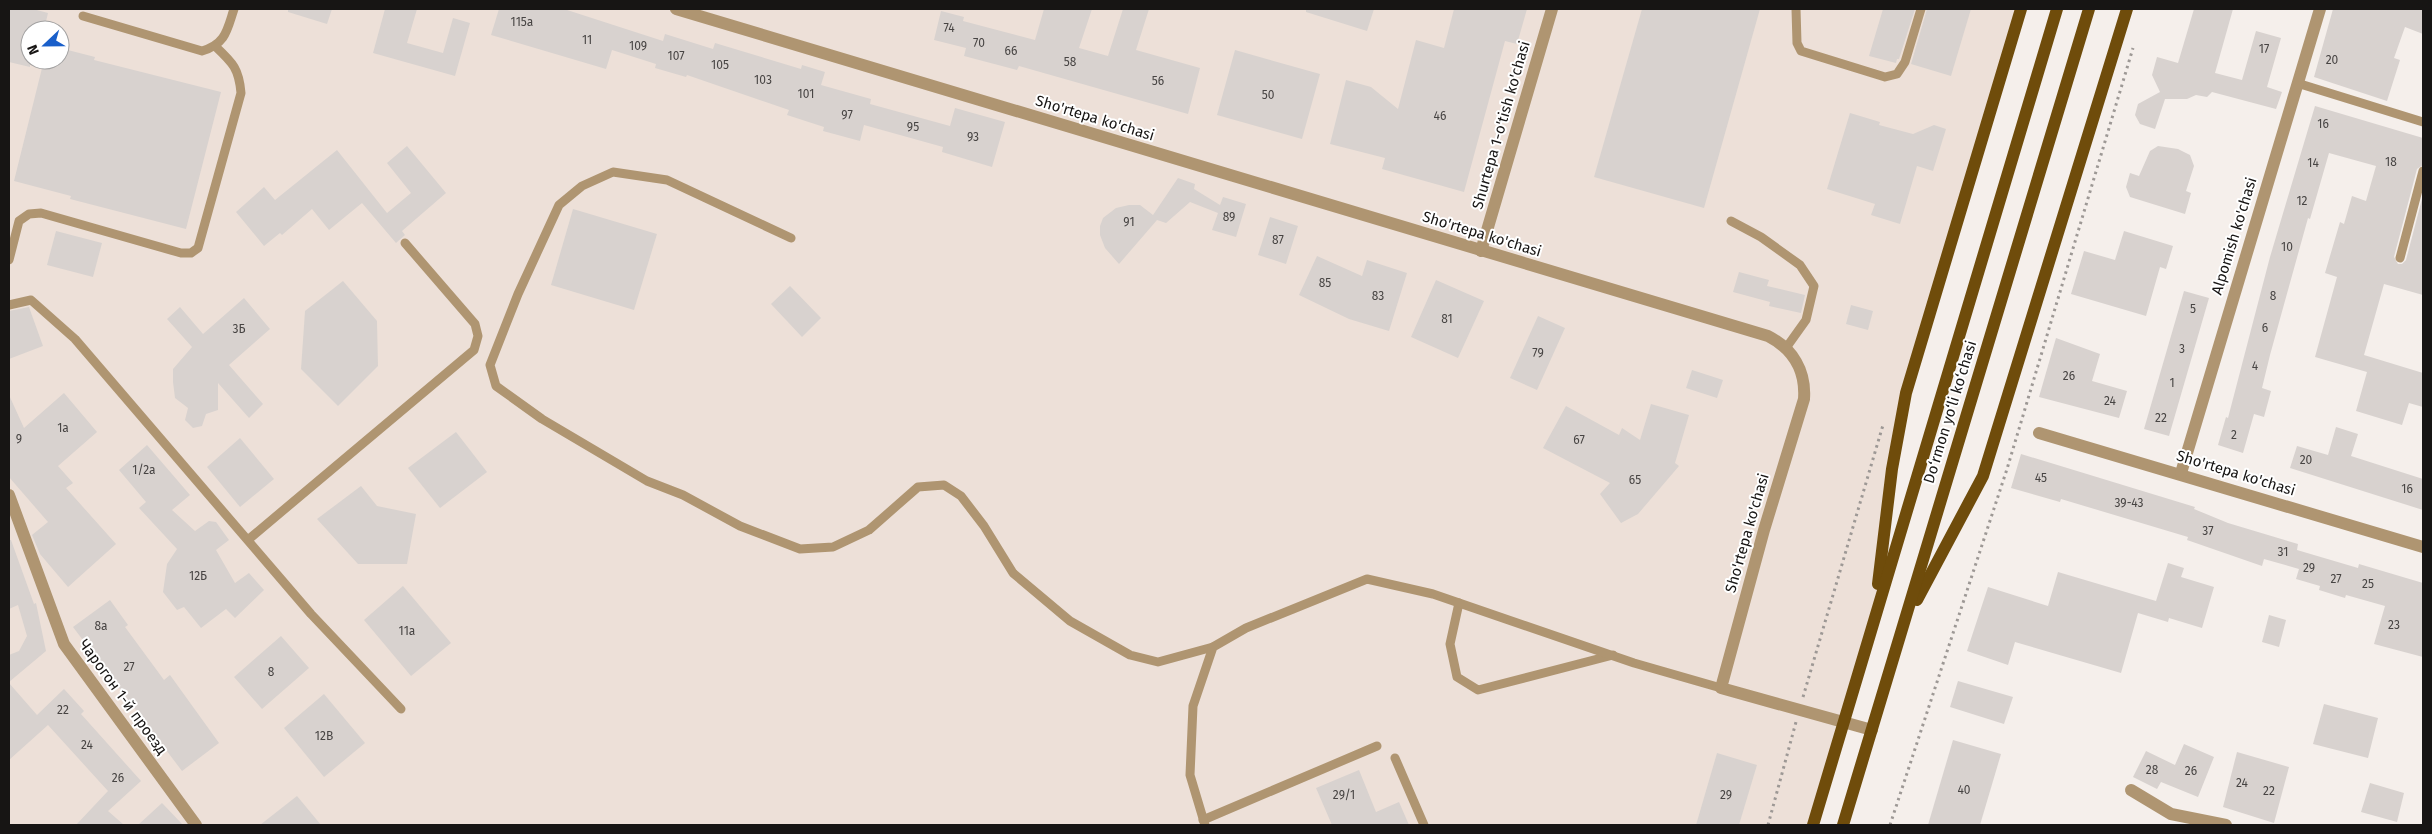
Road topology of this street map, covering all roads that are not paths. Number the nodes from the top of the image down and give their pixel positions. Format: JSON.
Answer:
{"nodes":[{"id":1,"x":234,"y":9,"type":"edge"},
{"id":2,"x":676,"y":9,"type":"edge"},
{"id":3,"x":1552,"y":9,"type":"edge"},
{"id":4,"x":1796,"y":9,"type":"edge"},
{"id":5,"x":1921,"y":9,"type":"edge"},
{"id":6,"x":2021,"y":9,"type":"edge"},
{"id":7,"x":2057,"y":9,"type":"edge"},
{"id":8,"x":2089,"y":9,"type":"edge"},
{"id":9,"x":2127,"y":9,"type":"edge"},
{"id":10,"x":2320,"y":9,"type":"edge"},
{"id":11,"x":83,"y":16,"type":"dead end"},
{"id":12,"x":216,"y":47,"type":"junction"},
{"id":13,"x":2297,"y":83,"type":"junction"},
{"id":14,"x":2423,"y":122,"type":"edge"},
{"id":15,"x":2423,"y":171,"type":"edge"},
{"id":16,"x":1731,"y":220,"type":"dead end"},
{"id":17,"x":791,"y":238,"type":"dead end"},
{"id":18,"x":404,"y":244,"type":"dead end"},
{"id":19,"x":1481,"y":251,"type":"junction"},
{"id":20,"x":2400,"y":258,"type":"dead end"},
{"id":21,"x":9,"y":260,"type":"edge"},
{"id":22,"x":9,"y":305,"type":"edge"},
{"id":23,"x":1786,"y":348,"type":"junction"},
{"id":24,"x":2039,"y":433,"type":"dead end"},
{"id":25,"x":2181,"y":474,"type":"junction"},
{"id":26,"x":9,"y":495,"type":"edge"},
{"id":27,"x":249,"y":539,"type":"junction"},
{"id":28,"x":2423,"y":547,"type":"edge"},
{"id":29,"x":1459,"y":603,"type":"junction"},
{"id":30,"x":1874,"y":619,"type":"junction"},
{"id":31,"x":1903,"y":627,"type":"junction"},
{"id":32,"x":1213,"y":647,"type":"junction"},
{"id":33,"x":1614,"y":654,"type":"junction"},
{"id":34,"x":1721,"y":688,"type":"junction"},
{"id":35,"x":401,"y":709,"type":"dead end"},
{"id":36,"x":1843,"y":723,"type":"junction"},
{"id":37,"x":1872,"y":730,"type":"junction"},
{"id":38,"x":1378,"y":746,"type":"dead end"},
{"id":39,"x":1395,"y":758,"type":"dead end"},
{"id":40,"x":2131,"y":790,"type":"dead end"},
{"id":41,"x":1204,"y":823,"type":"edge"},
{"id":42,"x":196,"y":825,"type":"edge"},
{"id":43,"x":1424,"y":825,"type":"edge"},
{"id":44,"x":1813,"y":825,"type":"edge"},
{"id":45,"x":1843,"y":825,"type":"edge"},
{"id":46,"x":2226,"y":825,"type":"edge"}],
"edges":[{"from":1,"to":12,"type":"lane"},
{"from":2,"to":19,"type":"street","name":"Sho'rtepa ko'chasi"},
{"from":3,"to":19,"type":"street","name":"Shurtepa 1-o'tish ko'chasi"},
{"from":4,"to":5,"type":"lane"},
{"from":6,"to":30,"type":"main road"},
{"from":7,"to":30,"type":"main road","name":"Do‘rmon yo‘li ko‘chasi"},
{"from":8,"to":31,"type":"main road","name":"Do‘rmon yo‘li ko‘chasi"},
{"from":9,"to":31,"type":"main road"},
{"from":10,"to":13,"type":"street","name":"Alpomish ko'chasi"},
{"from":11,"to":12,"type":"lane"},
{"from":12,"to":21,"type":"lane"},
{"from":13,"to":14,"type":"lane"},
{"from":13,"to":25,"type":"street","name":"Alpomish ko'chasi"},
{"from":15,"to":20,"type":"lane"},
{"from":16,"to":23,"type":"lane"},
{"from":17,"to":32,"type":"lane"},
{"from":18,"to":27,"type":"lane"},
{"from":19,"to":23,"type":"street","name":"Sho'rtepa ko'chasi"},
{"from":22,"to":27,"type":"lane"},
{"from":23,"to":34,"type":"street","name":"Sho'rtepa ko'chasi"},
{"from":24,"to":25,"type":"street","name":"Sho'rtepa ko'chasi"},
{"from":25,"to":28,"type":"street","name":"Sho'rtepa ko'chasi"},
{"from":26,"to":42,"type":"street","name":"Чарогон 1-й проезд"},
{"from":27,"to":35,"type":"lane"},
{"from":29,"to":32,"type":"lane"},
{"from":29,"to":33,"type":"lane"},
{"from":29,"to":33,"type":"lane"},
{"from":30,"to":36,"type":"main road","name":"Do‘rmon yo‘li ko‘chasi"},
{"from":31,"to":37,"type":"main road","name":"Do‘rmon yo‘li ko‘chasi"},
{"from":32,"to":41,"type":"lane"},
{"from":33,"to":34,"type":"lane"},
{"from":34,"to":36,"type":"street"},
{"from":36,"to":37,"type":"street"},
{"from":36,"to":44,"type":"main road","name":"Do‘rmon yo‘li ko‘chasi"},
{"from":37,"to":45,"type":"main road","name":"Do‘rmon yo‘li ko‘chasi"},
{"from":38,"to":41,"type":"lane"},
{"from":39,"to":43,"type":"lane"},
{"from":40,"to":46,"type":"street"}]}
